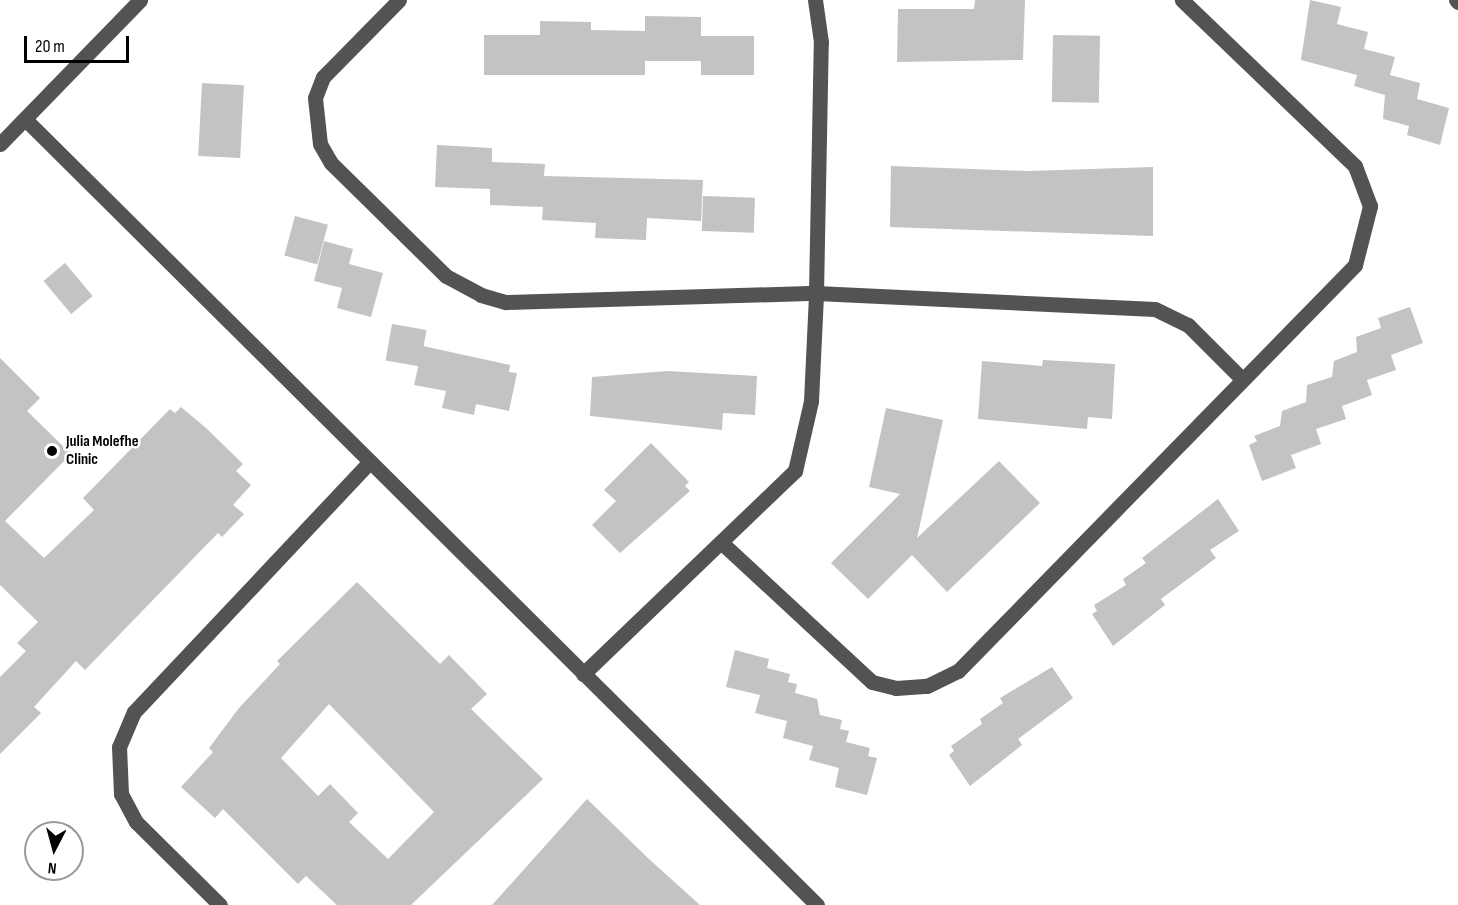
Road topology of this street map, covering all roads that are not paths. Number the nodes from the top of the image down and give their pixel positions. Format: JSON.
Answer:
{"nodes":[{"id":1,"x":140,"y":0,"type":"edge"},
{"id":2,"x":399,"y":0,"type":"edge"},
{"id":3,"x":815,"y":0,"type":"edge"},
{"id":4,"x":1182,"y":0,"type":"edge"},
{"id":5,"x":25,"y":118,"type":"junction"},
{"id":6,"x":0,"y":144,"type":"edge"},
{"id":7,"x":816,"y":293,"type":"junction"},
{"id":8,"x":1242,"y":380,"type":"junction"},
{"id":9,"x":370,"y":462,"type":"junction"},
{"id":10,"x":723,"y":544,"type":"junction"},
{"id":11,"x":583,"y":674,"type":"junction"},
{"id":12,"x":220,"y":905,"type":"edge"},
{"id":13,"x":817,"y":905,"type":"edge"}],
"edges":[{"from":1,"to":5,"type":"street"},
{"from":2,"to":7,"type":"street"},
{"from":3,"to":7,"type":"street"},
{"from":4,"to":8,"type":"street"},
{"from":5,"to":6,"type":"street"},
{"from":5,"to":9,"type":"street"},
{"from":7,"to":8,"type":"street"},
{"from":7,"to":10,"type":"street"},
{"from":8,"to":10,"type":"street"},
{"from":9,"to":11,"type":"street"},
{"from":9,"to":12,"type":"street"},
{"from":10,"to":11,"type":"street"},
{"from":11,"to":13,"type":"street"}]}
